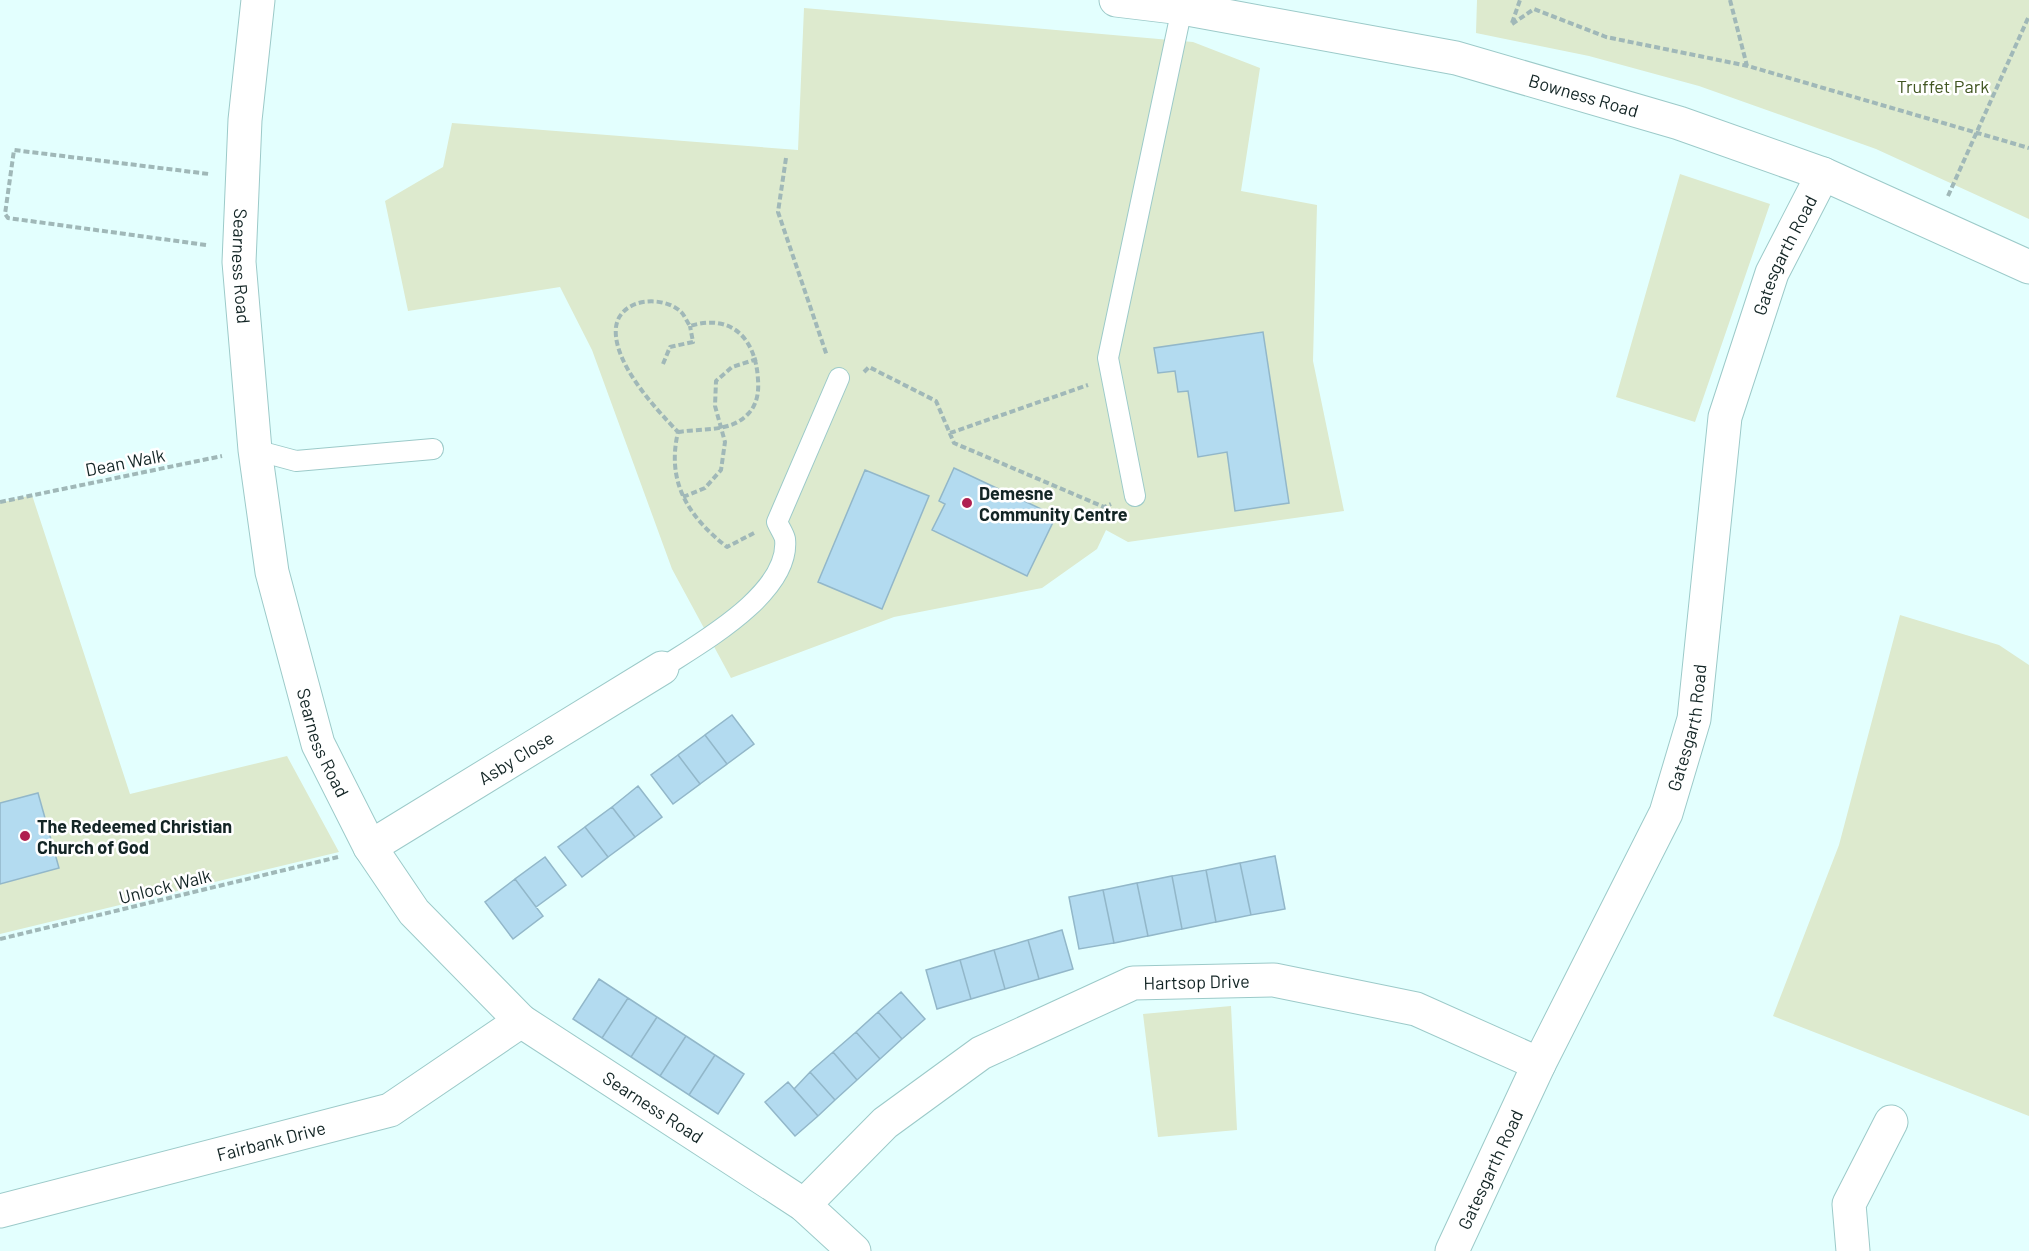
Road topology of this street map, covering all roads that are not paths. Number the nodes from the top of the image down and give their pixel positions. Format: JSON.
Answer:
{"nodes":[{"id":1,"x":258,"y":0,"type":"edge"},
{"id":2,"x":1116,"y":0,"type":"edge"},
{"id":3,"x":1182,"y":8,"type":"junction"},
{"id":4,"x":1823,"y":174,"type":"junction"},
{"id":5,"x":2029,"y":267,"type":"edge"},
{"id":6,"x":839,"y":378,"type":"road end"},
{"id":7,"x":433,"y":449,"type":"dead end"},
{"id":8,"x":255,"y":450,"type":"junction"},
{"id":9,"x":1135,"y":496,"type":"road end"},
{"id":10,"x":662,"y":668,"type":"joint"},
{"id":11,"x":370,"y":847,"type":"junction"},
{"id":12,"x":521,"y":1021,"type":"junction"},
{"id":13,"x":1539,"y":1064,"type":"junction"},
{"id":14,"x":1890,"y":1122,"type":"dead end"},
{"id":15,"x":804,"y":1205,"type":"junction"},
{"id":16,"x":0,"y":1211,"type":"edge"},
{"id":17,"x":854,"y":1251,"type":"edge"},
{"id":18,"x":1452,"y":1251,"type":"edge"},
{"id":19,"x":1853,"y":1251,"type":"edge"}],
"edges":[{"from":1,"to":8,"type":"street","name":"Searness Road"},
{"from":2,"to":3,"type":"street","name":"Bowness Road"},
{"from":3,"to":4,"type":"street","name":"Bowness Road"},
{"from":3,"to":9,"type":"lane"},
{"from":4,"to":5,"type":"street","name":"Bowness Road"},
{"from":4,"to":13,"type":"street","name":"Gatesgarth Road"},
{"from":6,"to":10,"type":"lane"},
{"from":7,"to":8,"type":"lane"},
{"from":8,"to":11,"type":"street","name":"Searness Road"},
{"from":10,"to":11,"type":"street","name":"Asby Close"},
{"from":11,"to":12,"type":"street","name":"Searness Road"},
{"from":12,"to":15,"type":"street","name":"Searness Road"},
{"from":12,"to":16,"type":"street","name":"Fairbank Drive"},
{"from":13,"to":15,"type":"street","name":"Hartsop Drive"},
{"from":13,"to":18,"type":"street","name":"Gatesgarth Road"},
{"from":14,"to":19,"type":"street"},
{"from":15,"to":17,"type":"street","name":"Searness Road"}]}
